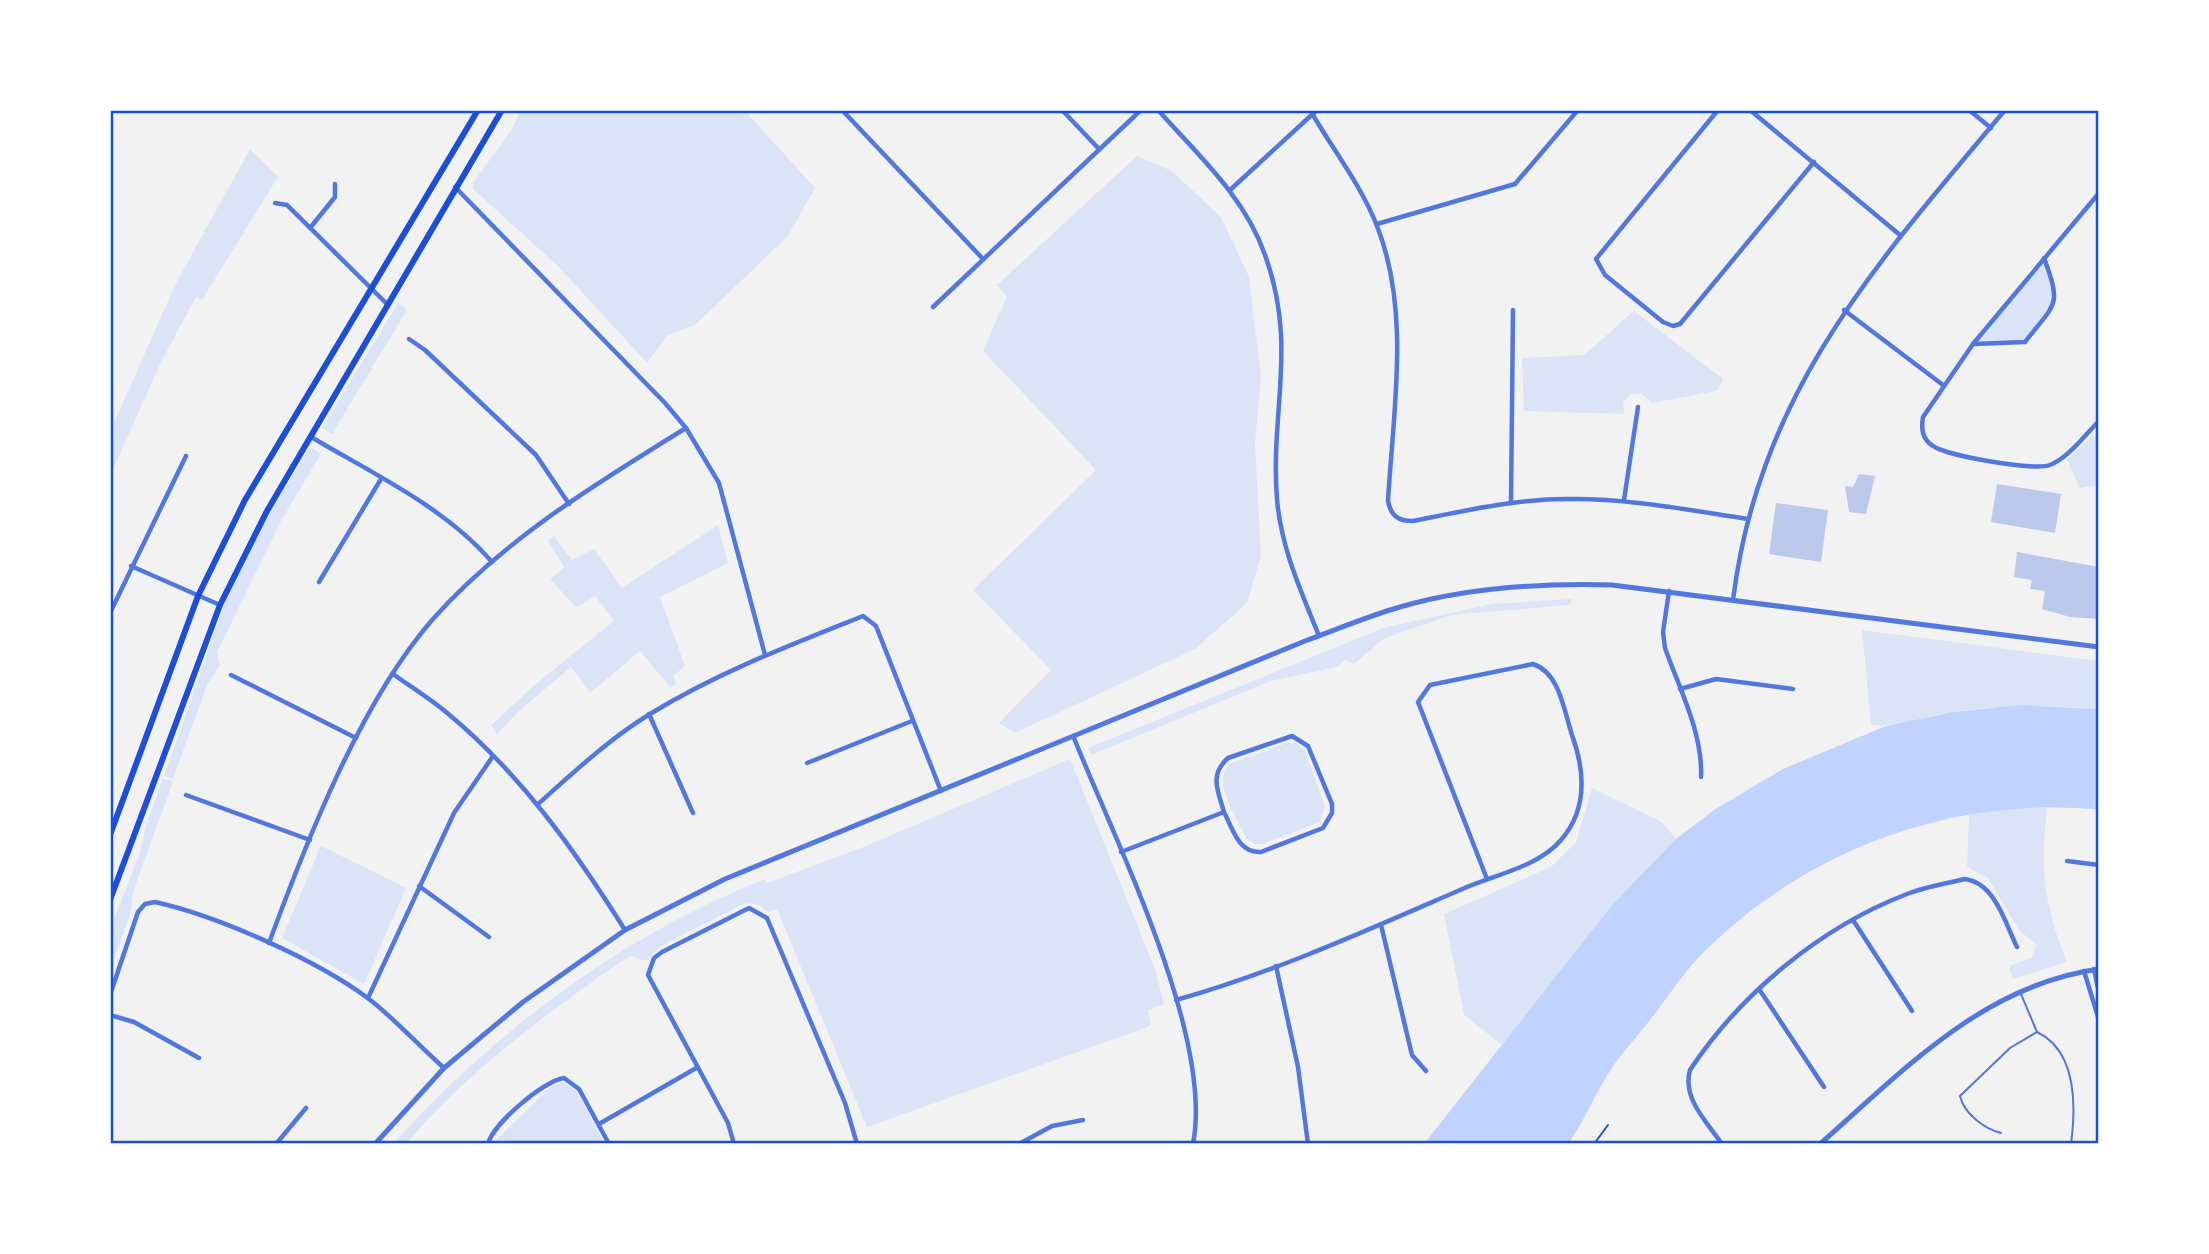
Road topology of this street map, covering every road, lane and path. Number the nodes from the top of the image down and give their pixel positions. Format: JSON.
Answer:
{"nodes":[{"id":1,"x":478,"y":110,"type":"edge"},
{"id":2,"x":502,"y":110,"type":"edge"},
{"id":3,"x":842,"y":110,"type":"edge"},
{"id":4,"x":1062,"y":110,"type":"edge"},
{"id":5,"x":1141,"y":110,"type":"edge"},
{"id":6,"x":1158,"y":110,"type":"edge"},
{"id":7,"x":1317,"y":110,"type":"edge"},
{"id":8,"x":1578,"y":110,"type":"edge"},
{"id":9,"x":1718,"y":110,"type":"edge"},
{"id":10,"x":1750,"y":110,"type":"edge"},
{"id":11,"x":1969,"y":110,"type":"edge"},
{"id":12,"x":2005,"y":110,"type":"edge"},
{"id":13,"x":1313,"y":115,"type":"junction"},
{"id":14,"x":1991,"y":128,"type":"junction"},
{"id":15,"x":1099,"y":149,"type":"junction"},
{"id":16,"x":1814,"y":162,"type":"junction"},
{"id":17,"x":335,"y":184,"type":"dead end"},
{"id":18,"x":455,"y":187,"type":"junction"},
{"id":19,"x":1230,"y":190,"type":"junction"},
{"id":20,"x":2099,"y":192,"type":"edge"},
{"id":21,"x":275,"y":202,"type":"dead end"},
{"id":22,"x":1377,"y":224,"type":"junction"},
{"id":23,"x":310,"y":228,"type":"junction"},
{"id":24,"x":1900,"y":235,"type":"junction"},
{"id":25,"x":2044,"y":258,"type":"junction"},
{"id":26,"x":983,"y":259,"type":"junction"},
{"id":27,"x":370,"y":289,"type":"junction"},
{"id":28,"x":388,"y":305,"type":"junction"},
{"id":29,"x":933,"y":307,"type":"dead end"},
{"id":30,"x":1513,"y":310,"type":"dead end"},
{"id":31,"x":1844,"y":310,"type":"junction"},
{"id":32,"x":409,"y":339,"type":"dead end"},
{"id":33,"x":1973,"y":344,"type":"junction"},
{"id":34,"x":1943,"y":385,"type":"junction"},
{"id":35,"x":1638,"y":407,"type":"dead end"},
{"id":36,"x":2099,"y":421,"type":"edge"},
{"id":37,"x":686,"y":428,"type":"junction"},
{"id":38,"x":311,"y":438,"type":"junction"},
{"id":39,"x":186,"y":456,"type":"dead end"},
{"id":40,"x":381,"y":479,"type":"junction"},
{"id":41,"x":1624,"y":500,"type":"junction"},
{"id":42,"x":1511,"y":502,"type":"junction"},
{"id":43,"x":569,"y":504,"type":"junction"},
{"id":44,"x":1748,"y":519,"type":"junction"},
{"id":45,"x":492,"y":562,"type":"junction"},
{"id":46,"x":131,"y":566,"type":"junction"},
{"id":47,"x":319,"y":582,"type":"dead end"},
{"id":48,"x":1669,"y":590,"type":"junction"},
{"id":49,"x":198,"y":596,"type":"junction"},
{"id":50,"x":1733,"y":600,"type":"junction"},
{"id":51,"x":220,"y":605,"type":"junction"},
{"id":52,"x":110,"y":613,"type":"edge"},
{"id":53,"x":1319,"y":636,"type":"junction"},
{"id":54,"x":2099,"y":647,"type":"edge"},
{"id":55,"x":765,"y":655,"type":"junction"},
{"id":56,"x":393,"y":674,"type":"junction"},
{"id":57,"x":231,"y":675,"type":"dead end"},
{"id":58,"x":1680,"y":689,"type":"junction"},
{"id":59,"x":1793,"y":690,"type":"dead end"},
{"id":60,"x":649,"y":714,"type":"junction"},
{"id":61,"x":912,"y":721,"type":"junction"},
{"id":62,"x":1074,"y":737,"type":"junction"},
{"id":63,"x":356,"y":738,"type":"junction"},
{"id":64,"x":493,"y":756,"type":"junction"},
{"id":65,"x":807,"y":763,"type":"dead end"},
{"id":66,"x":1701,"y":777,"type":"dead end"},
{"id":67,"x":941,"y":791,"type":"junction"},
{"id":68,"x":186,"y":795,"type":"dead end"},
{"id":69,"x":538,"y":804,"type":"junction"},
{"id":70,"x":1224,"y":812,"type":"junction"},
{"id":71,"x":692,"y":813,"type":"dead end"},
{"id":72,"x":110,"y":835,"type":"edge"},
{"id":73,"x":310,"y":840,"type":"junction"},
{"id":74,"x":1121,"y":852,"type":"junction"},
{"id":75,"x":2067,"y":861,"type":"dead end"},
{"id":76,"x":2099,"y":865,"type":"edge"},
{"id":77,"x":1487,"y":879,"type":"junction"},
{"id":78,"x":419,"y":886,"type":"junction"},
{"id":79,"x":110,"y":900,"type":"edge"},
{"id":80,"x":1853,"y":920,"type":"junction"},
{"id":81,"x":1381,"y":925,"type":"junction"},
{"id":82,"x":625,"y":930,"type":"junction"},
{"id":83,"x":489,"y":937,"type":"dead end"},
{"id":84,"x":269,"y":943,"type":"junction"},
{"id":85,"x":2017,"y":947,"type":"dead end"},
{"id":86,"x":1276,"y":967,"type":"junction"},
{"id":87,"x":2096,"y":969,"type":"edge"},
{"id":88,"x":2084,"y":971,"type":"junction"},
{"id":89,"x":1759,"y":989,"type":"junction"},
{"id":90,"x":2020,"y":991,"type":"junction"},
{"id":91,"x":2099,"y":993,"type":"edge"},
{"id":92,"x":110,"y":995,"type":"edge"},
{"id":93,"x":368,"y":998,"type":"junction"},
{"id":94,"x":1176,"y":1000,"type":"junction"},
{"id":95,"x":1912,"y":1011,"type":"dead end"},
{"id":96,"x":110,"y":1015,"type":"edge"},
{"id":97,"x":2099,"y":1020,"type":"edge"},
{"id":98,"x":2037,"y":1032,"type":"junction"},
{"id":99,"x":199,"y":1058,"type":"dead end"},
{"id":100,"x":698,"y":1067,"type":"junction"},
{"id":101,"x":444,"y":1068,"type":"junction"},
{"id":102,"x":1426,"y":1071,"type":"dead end"},
{"id":103,"x":1824,"y":1087,"type":"dead end"},
{"id":104,"x":306,"y":1108,"type":"dead end"},
{"id":105,"x":1083,"y":1120,"type":"dead end"},
{"id":106,"x":599,"y":1124,"type":"junction"},
{"id":107,"x":1608,"y":1125,"type":"dead end"},
{"id":108,"x":2001,"y":1133,"type":"dead end"},
{"id":109,"x":276,"y":1144,"type":"edge"},
{"id":110,"x":375,"y":1144,"type":"edge"},
{"id":111,"x":488,"y":1144,"type":"edge"},
{"id":112,"x":609,"y":1144,"type":"edge"},
{"id":113,"x":734,"y":1144,"type":"edge"},
{"id":114,"x":857,"y":1144,"type":"edge"},
{"id":115,"x":1019,"y":1144,"type":"edge"},
{"id":116,"x":1193,"y":1144,"type":"edge"},
{"id":117,"x":1308,"y":1144,"type":"edge"},
{"id":118,"x":1594,"y":1144,"type":"edge"},
{"id":119,"x":1722,"y":1144,"type":"edge"},
{"id":120,"x":1820,"y":1144,"type":"edge"},
{"id":121,"x":2071,"y":1144,"type":"edge"}],
"edges":[{"from":1,"to":27,"type":"main road"},
{"from":2,"to":18,"type":"main road"},
{"from":3,"to":26,"type":"street"},
{"from":4,"to":15,"type":"street"},
{"from":5,"to":15,"type":"street"},
{"from":6,"to":19,"type":"street"},
{"from":7,"to":13,"type":"street"},
{"from":8,"to":22,"type":"street"},
{"from":9,"to":16,"type":"street"},
{"from":10,"to":16,"type":"street"},
{"from":11,"to":14,"type":"street"},
{"from":12,"to":14,"type":"street"},
{"from":13,"to":19,"type":"street"},
{"from":13,"to":22,"type":"street"},
{"from":14,"to":24,"type":"street"},
{"from":15,"to":26,"type":"street"},
{"from":16,"to":24,"type":"street"},
{"from":17,"to":23,"type":"street"},
{"from":18,"to":28,"type":"main road"},
{"from":18,"to":37,"type":"street"},
{"from":19,"to":53,"type":"street"},
{"from":20,"to":25,"type":"street"},
{"from":21,"to":23,"type":"street"},
{"from":22,"to":42,"type":"street"},
{"from":23,"to":27,"type":"street"},
{"from":24,"to":31,"type":"street"},
{"from":25,"to":33,"type":"street"},
{"from":25,"to":33,"type":"street"},
{"from":26,"to":29,"type":"street"},
{"from":27,"to":28,"type":"street"},
{"from":27,"to":49,"type":"main road"},
{"from":28,"to":38,"type":"main road"},
{"from":30,"to":42,"type":"street"},
{"from":31,"to":34,"type":"street"},
{"from":31,"to":44,"type":"street"},
{"from":32,"to":43,"type":"street"},
{"from":33,"to":34,"type":"street"},
{"from":34,"to":36,"type":"street"},
{"from":35,"to":41,"type":"street"},
{"from":37,"to":43,"type":"street"},
{"from":37,"to":55,"type":"street"},
{"from":38,"to":40,"type":"street"},
{"from":38,"to":51,"type":"main road"},
{"from":39,"to":46,"type":"street"},
{"from":40,"to":45,"type":"street"},
{"from":40,"to":47,"type":"street"},
{"from":41,"to":42,"type":"street"},
{"from":41,"to":44,"type":"street"},
{"from":43,"to":45,"type":"street"},
{"from":44,"to":50,"type":"street"},
{"from":45,"to":56,"type":"street"},
{"from":46,"to":49,"type":"street"},
{"from":46,"to":52,"type":"street"},
{"from":48,"to":50,"type":"street"},
{"from":48,"to":53,"type":"street"},
{"from":48,"to":58,"type":"street"},
{"from":49,"to":51,"type":"street"},
{"from":49,"to":72,"type":"main road"},
{"from":50,"to":54,"type":"street"},
{"from":51,"to":79,"type":"main road"},
{"from":53,"to":62,"type":"street"},
{"from":55,"to":60,"type":"street"},
{"from":55,"to":61,"type":"street"},
{"from":56,"to":63,"type":"street"},
{"from":56,"to":64,"type":"street"},
{"from":57,"to":63,"type":"street"},
{"from":58,"to":59,"type":"street"},
{"from":58,"to":66,"type":"street"},
{"from":60,"to":69,"type":"street"},
{"from":60,"to":71,"type":"street"},
{"from":61,"to":65,"type":"street"},
{"from":61,"to":67,"type":"street"},
{"from":62,"to":67,"type":"street"},
{"from":62,"to":74,"type":"street"},
{"from":63,"to":73,"type":"street"},
{"from":64,"to":69,"type":"street"},
{"from":64,"to":78,"type":"street"},
{"from":67,"to":82,"type":"street"},
{"from":68,"to":73,"type":"street"},
{"from":69,"to":82,"type":"street"},
{"from":70,"to":70,"type":"street"},
{"from":70,"to":74,"type":"street"},
{"from":73,"to":84,"type":"street"},
{"from":74,"to":94,"type":"street"},
{"from":75,"to":76,"type":"street"},
{"from":77,"to":77,"type":"street"},
{"from":77,"to":81,"type":"street"},
{"from":78,"to":83,"type":"street"},
{"from":78,"to":93,"type":"street"},
{"from":80,"to":85,"type":"street"},
{"from":80,"to":89,"type":"street"},
{"from":80,"to":95,"type":"street"},
{"from":81,"to":86,"type":"street"},
{"from":81,"to":102,"type":"street"},
{"from":82,"to":101,"type":"street"},
{"from":84,"to":92,"type":"street"},
{"from":84,"to":93,"type":"street"},
{"from":86,"to":94,"type":"street"},
{"from":86,"to":117,"type":"street"},
{"from":87,"to":88,"type":"street"},
{"from":87,"to":91,"type":"street"},
{"from":88,"to":90,"type":"street"},
{"from":88,"to":97,"type":"street"},
{"from":89,"to":103,"type":"street"},
{"from":89,"to":119,"type":"street"},
{"from":90,"to":98,"type":"lane"},
{"from":90,"to":120,"type":"street"},
{"from":93,"to":101,"type":"street"},
{"from":94,"to":116,"type":"street"},
{"from":96,"to":99,"type":"street"},
{"from":98,"to":108,"type":"lane"},
{"from":98,"to":121,"type":"lane"},
{"from":100,"to":106,"type":"street"},
{"from":100,"to":113,"type":"street"},
{"from":100,"to":114,"type":"street"},
{"from":101,"to":110,"type":"street"},
{"from":104,"to":109,"type":"street"},
{"from":105,"to":115,"type":"street"},
{"from":106,"to":111,"type":"street"},
{"from":106,"to":112,"type":"street"},
{"from":107,"to":118,"type":"path"}]}
